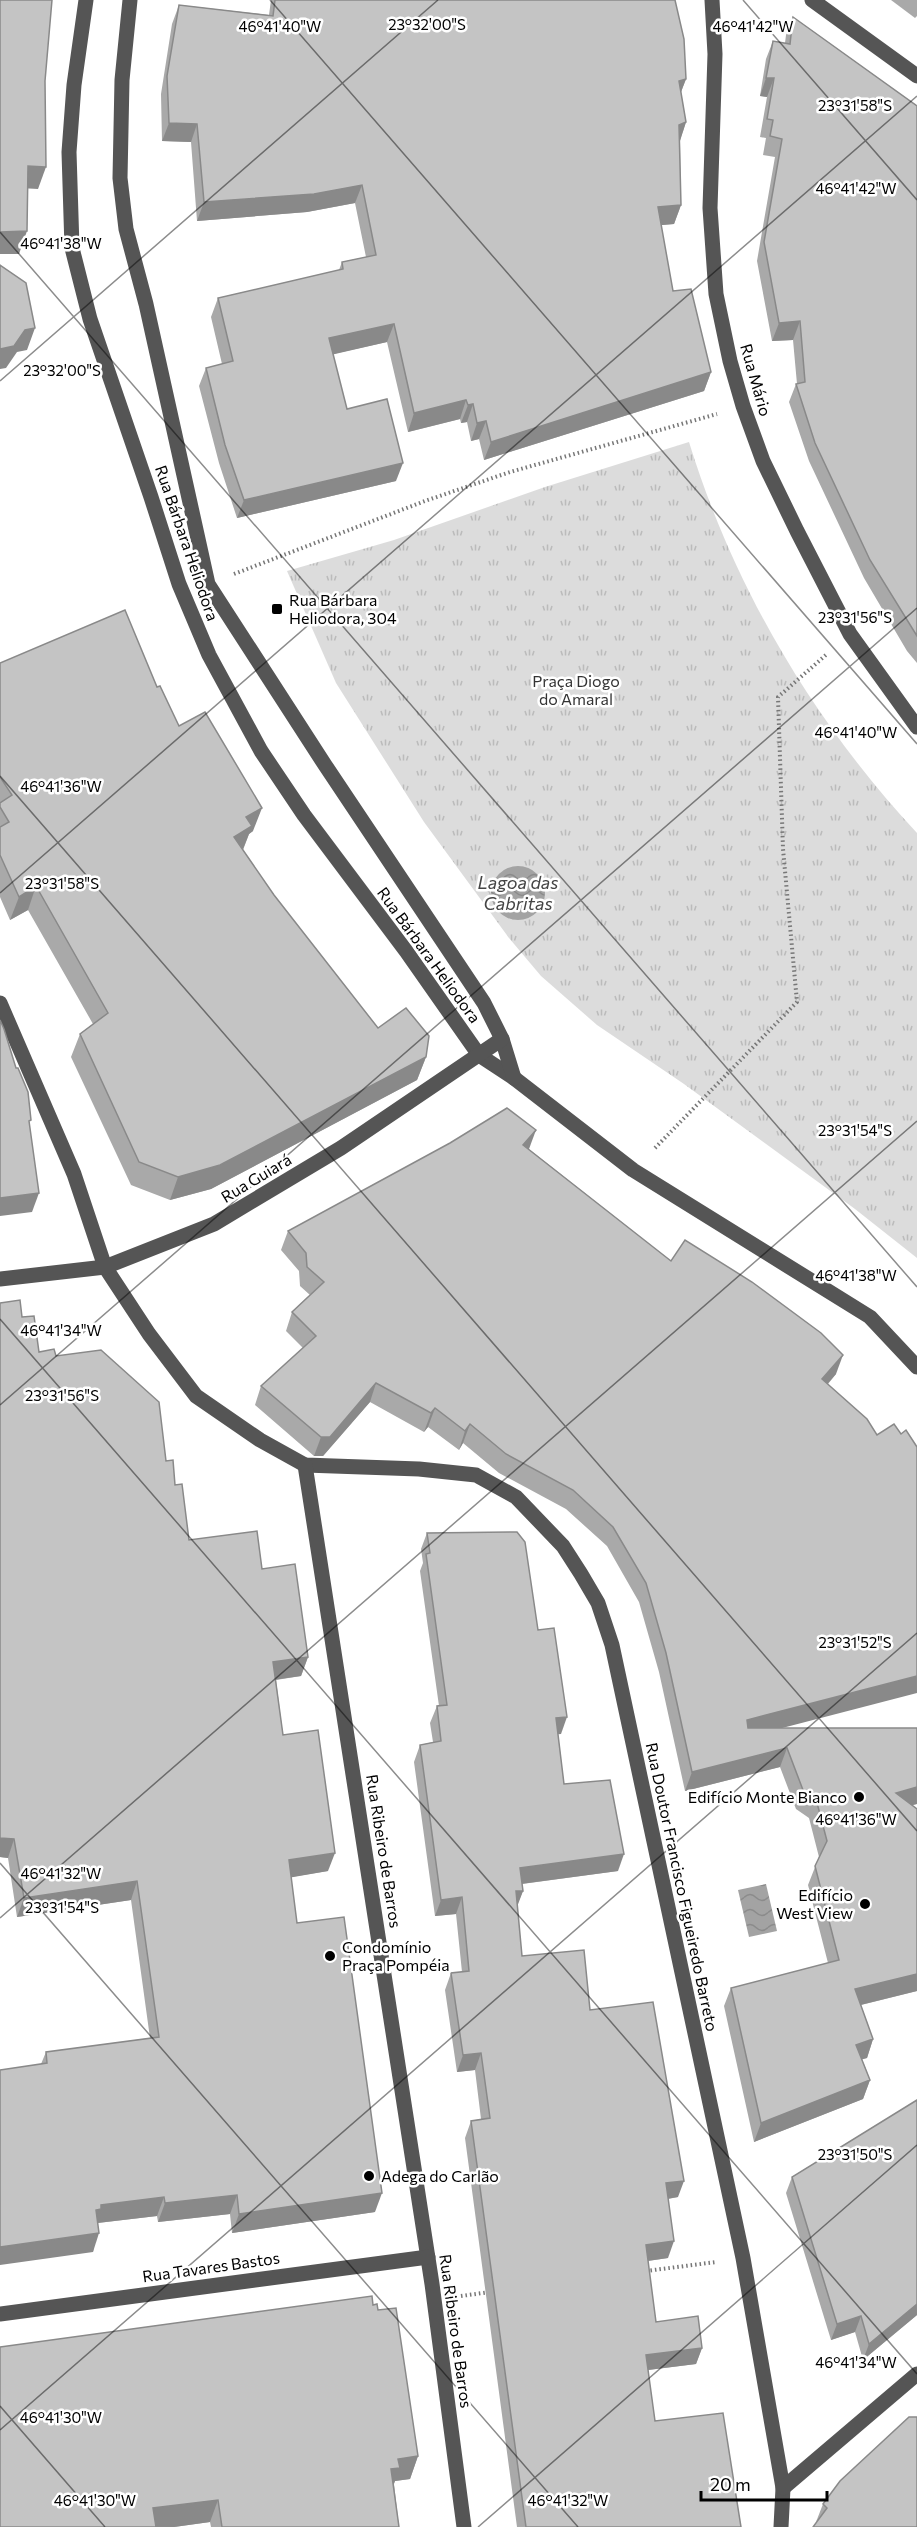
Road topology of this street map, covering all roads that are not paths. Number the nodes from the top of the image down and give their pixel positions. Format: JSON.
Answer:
{"nodes":[{"id":1,"x":86,"y":0,"type":"edge"},
{"id":2,"x":130,"y":0,"type":"edge"},
{"id":3,"x":712,"y":0,"type":"edge"},
{"id":4,"x":812,"y":0,"type":"edge"},
{"id":5,"x":917,"y":76,"type":"edge"},
{"id":6,"x":917,"y":727,"type":"edge"},
{"id":7,"x":0,"y":1003,"type":"edge"},
{"id":8,"x":502,"y":1040,"type":"junction"},
{"id":9,"x":479,"y":1054,"type":"junction"},
{"id":10,"x":514,"y":1078,"type":"junction"},
{"id":11,"x":105,"y":1267,"type":"junction"},
{"id":12,"x":0,"y":1279,"type":"edge"},
{"id":13,"x":917,"y":1367,"type":"edge"},
{"id":14,"x":305,"y":1465,"type":"junction"},
{"id":15,"x":428,"y":2257,"type":"junction"},
{"id":16,"x":0,"y":2314,"type":"edge"},
{"id":17,"x":917,"y":2374,"type":"edge"},
{"id":18,"x":783,"y":2488,"type":"junction"},
{"id":19,"x":465,"y":2527,"type":"edge"},
{"id":20,"x":781,"y":2527,"type":"edge"}],
"edges":[{"from":1,"to":9,"type":"street","name":"Rua Bárbara Heliodora"},
{"from":2,"to":8,"type":"street","name":"Rua Bárbara Heliodora"},
{"from":3,"to":6,"type":"street","name":"Rua Mário"},
{"from":4,"to":5,"type":"street"},
{"from":7,"to":11,"type":"street"},
{"from":8,"to":9,"type":"street","name":"Rua Guiará"},
{"from":8,"to":10,"type":"street","name":"Rua Bárbara Heliodora"},
{"from":9,"to":10,"type":"street","name":"Rua Bárbara Heliodora"},
{"from":9,"to":11,"type":"street","name":"Rua Guiará"},
{"from":10,"to":13,"type":"street","name":"Rua Bárbara Heliodora"},
{"from":11,"to":12,"type":"street","name":"Rua Guiará"},
{"from":11,"to":14,"type":"street"},
{"from":14,"to":15,"type":"street","name":"Rua Ribeiro de Barros"},
{"from":14,"to":18,"type":"street","name":"Rua Doutor Francisco Figueiredo Barreto"},
{"from":15,"to":16,"type":"street","name":"Rua Tavares Bastos"},
{"from":15,"to":19,"type":"street","name":"Rua Ribeiro de Barros"},
{"from":17,"to":18,"type":"street"},
{"from":18,"to":20,"type":"street","name":"Rua Doutor Francisco Figueiredo Barreto"}]}
